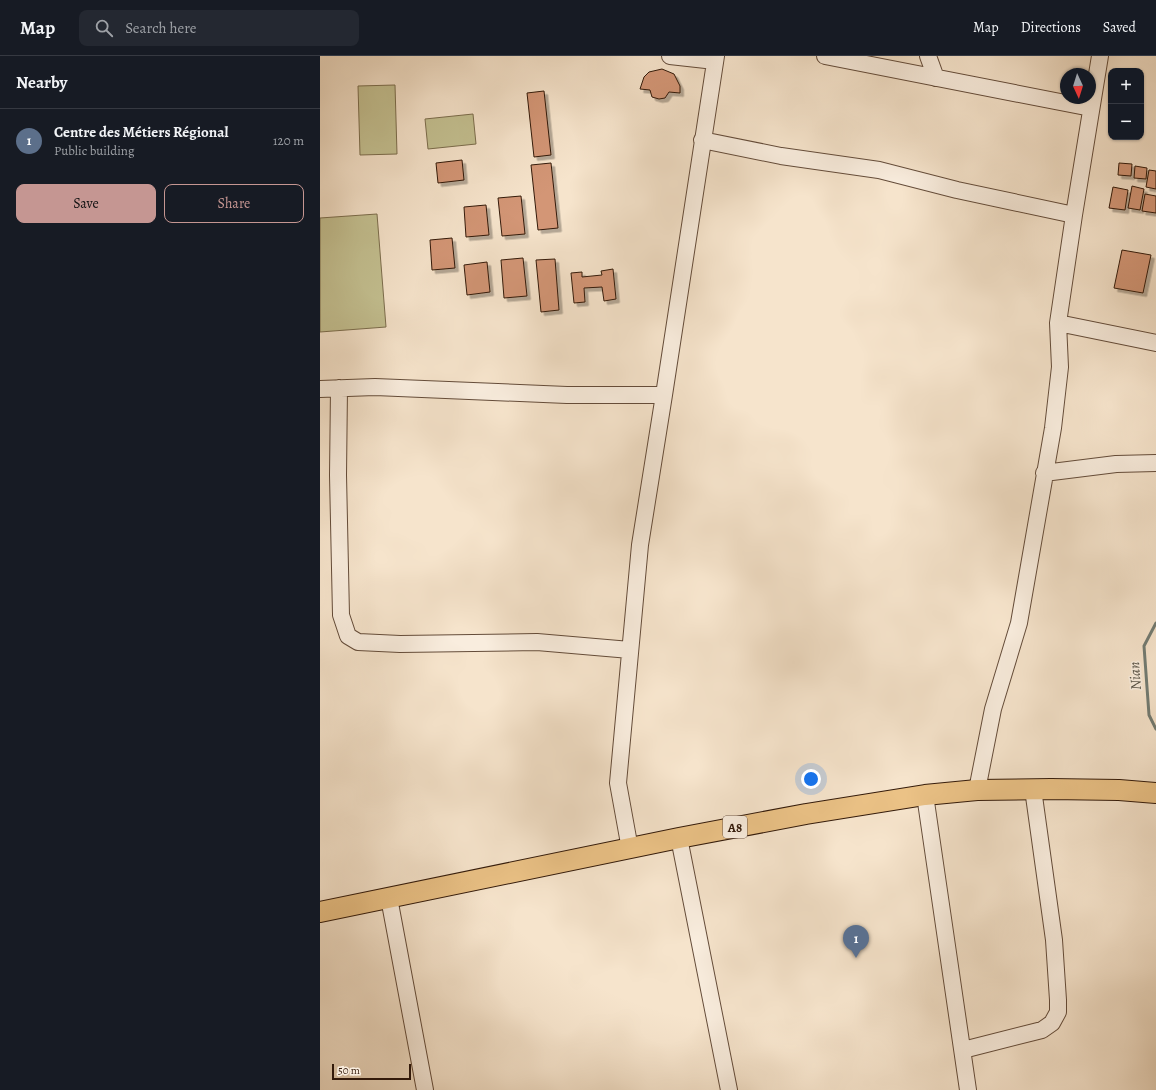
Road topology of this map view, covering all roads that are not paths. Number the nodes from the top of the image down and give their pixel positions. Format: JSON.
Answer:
{"nodes":[{"id":1,"x":670,"y":56,"type":"edge"},
{"id":2,"x":825,"y":56,"type":"edge"},
{"id":3,"x":928,"y":56,"type":"edge"},
{"id":4,"x":1100,"y":56,"type":"edge"},
{"id":5,"x":716,"y":59,"type":"edge"},
{"id":6,"x":936,"y":78,"type":"junction"},
{"id":7,"x":1091,"y":108,"type":"junction"},
{"id":8,"x":702,"y":140,"type":"junction"},
{"id":9,"x":1074,"y":215,"type":"junction"},
{"id":10,"x":1058,"y":324,"type":"junction"},
{"id":11,"x":1156,"y":342,"type":"edge"},
{"id":12,"x":339,"y":388,"type":"junction"},
{"id":13,"x":320,"y":389,"type":"edge"},
{"id":14,"x":664,"y":395,"type":"junction"},
{"id":15,"x":1156,"y":463,"type":"edge"},
{"id":16,"x":1044,"y":473,"type":"junction"},
{"id":17,"x":630,"y":650,"type":"junction"},
{"id":18,"x":1033,"y":789,"type":"junction"},
{"id":19,"x":977,"y":790,"type":"junction"},
{"id":20,"x":1156,"y":793,"type":"edge"},
{"id":21,"x":925,"y":794,"type":"junction"},
{"id":22,"x":679,"y":838,"type":"junction"},
{"id":23,"x":630,"y":849,"type":"junction"},
{"id":24,"x":389,"y":898,"type":"junction"},
{"id":25,"x":320,"y":912,"type":"edge"},
{"id":26,"x":963,"y":1050,"type":"junction"},
{"id":27,"x":425,"y":1090,"type":"edge"},
{"id":28,"x":729,"y":1090,"type":"edge"},
{"id":29,"x":968,"y":1090,"type":"edge"}],
"edges":[{"from":1,"to":5,"type":"street"},
{"from":2,"to":6,"type":"street"},
{"from":3,"to":6,"type":"street"},
{"from":4,"to":7,"type":"street"},
{"from":5,"to":8,"type":"street"},
{"from":6,"to":7,"type":"street"},
{"from":7,"to":9,"type":"street"},
{"from":8,"to":9,"type":"street"},
{"from":8,"to":14,"type":"street"},
{"from":9,"to":10,"type":"street"},
{"from":10,"to":11,"type":"street"},
{"from":10,"to":16,"type":"street"},
{"from":12,"to":13,"type":"street"},
{"from":12,"to":14,"type":"street"},
{"from":12,"to":17,"type":"street"},
{"from":14,"to":17,"type":"street"},
{"from":15,"to":16,"type":"street"},
{"from":16,"to":19,"type":"street"},
{"from":17,"to":23,"type":"street"},
{"from":18,"to":19,"type":"main road","number":"A8"},
{"from":18,"to":20,"type":"main road","number":"A8"},
{"from":18,"to":26,"type":"street"},
{"from":19,"to":21,"type":"main road","number":"A8"},
{"from":21,"to":22,"type":"main road","number":"A8"},
{"from":21,"to":26,"type":"street"},
{"from":22,"to":23,"type":"main road","number":"A8"},
{"from":22,"to":28,"type":"street"},
{"from":23,"to":24,"type":"main road","number":"A8"},
{"from":24,"to":25,"type":"main road","number":"A8"},
{"from":24,"to":27,"type":"street"},
{"from":26,"to":29,"type":"street"}]}
